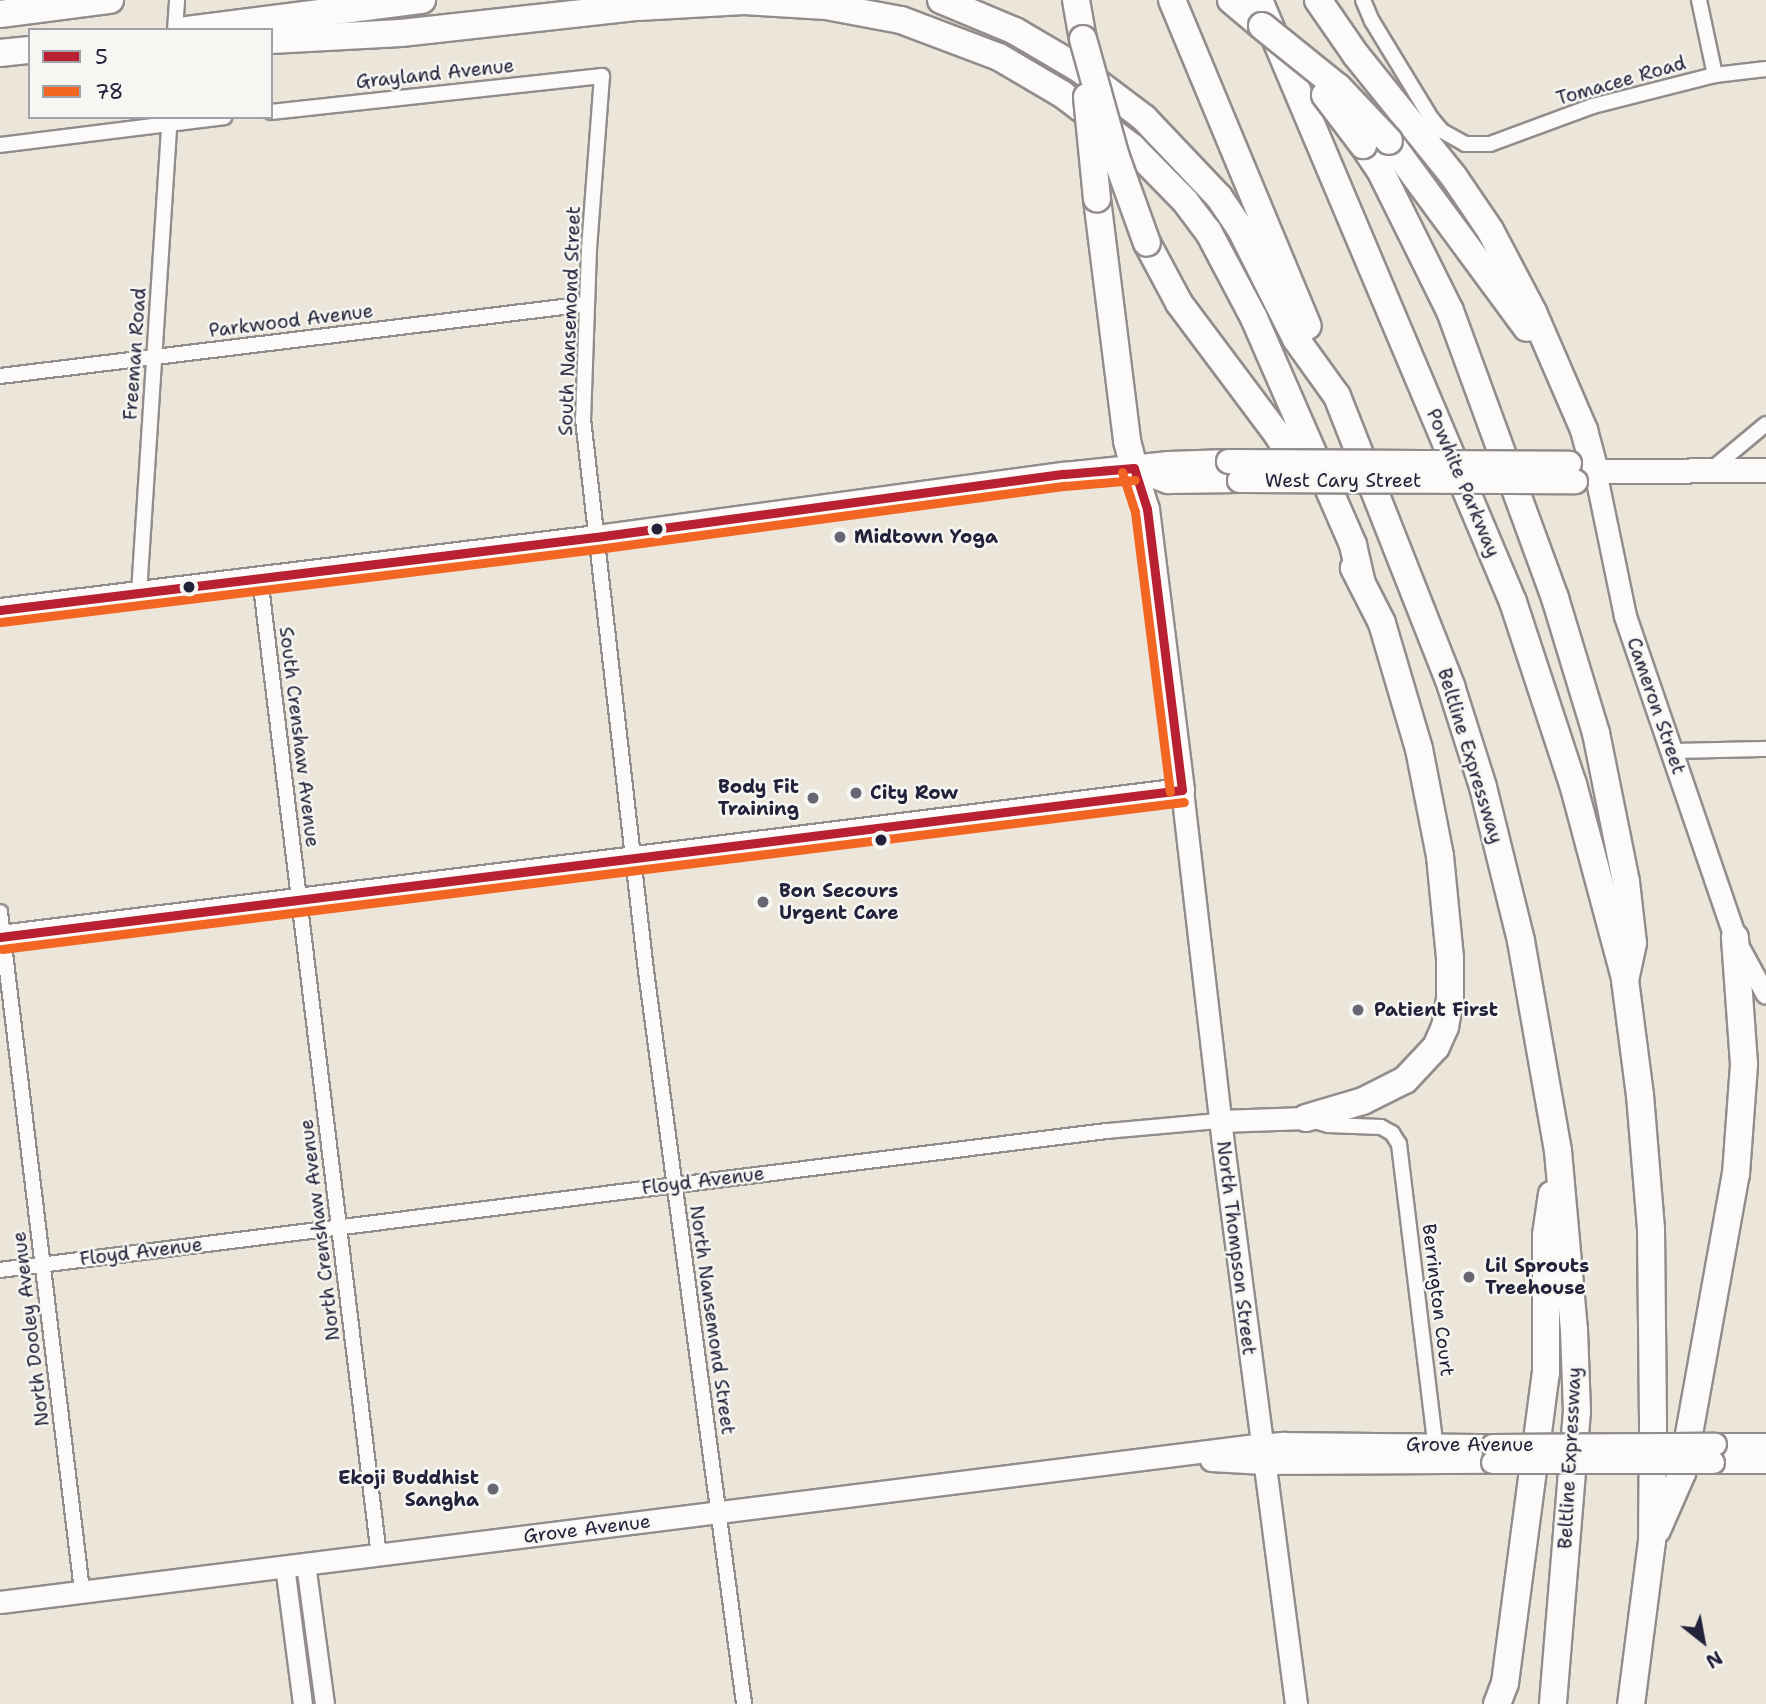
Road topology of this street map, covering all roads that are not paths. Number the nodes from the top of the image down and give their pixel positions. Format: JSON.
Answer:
{"nodes":[{"id":1,"x":110,"y":0,"type":"edge"},
{"id":2,"x":177,"y":0,"type":"edge"},
{"id":3,"x":422,"y":0,"type":"edge"},
{"id":4,"x":942,"y":0,"type":"edge"},
{"id":5,"x":1076,"y":0,"type":"edge"},
{"id":6,"x":1172,"y":0,"type":"edge"},
{"id":7,"x":1231,"y":0,"type":"edge"},
{"id":8,"x":1259,"y":0,"type":"edge"},
{"id":9,"x":1318,"y":0,"type":"edge"},
{"id":10,"x":1363,"y":0,"type":"edge"},
{"id":11,"x":1699,"y":0,"type":"edge"},
{"id":12,"x":0,"y":14,"type":"edge"},
{"id":13,"x":175,"y":28,"type":"edge"},
{"id":14,"x":203,"y":28,"type":"edge"},
{"id":15,"x":1083,"y":39,"type":"junction"},
{"id":16,"x":273,"y":40,"type":"edge"},
{"id":17,"x":28,"y":50,"type":"edge"},
{"id":18,"x":0,"y":53,"type":"edge"},
{"id":19,"x":1766,"y":69,"type":"edge"},
{"id":20,"x":1715,"y":75,"type":"junction"},
{"id":21,"x":602,"y":76,"type":"joint"},
{"id":22,"x":273,"y":112,"type":"edge"},
{"id":23,"x":188,"y":119,"type":"edge"},
{"id":24,"x":170,"y":120,"type":"edge"},
{"id":25,"x":1376,"y":143,"type":"junction"},
{"id":26,"x":0,"y":145,"type":"edge"},
{"id":27,"x":587,"y":304,"type":"junction"},
{"id":28,"x":154,"y":356,"type":"junction"},
{"id":29,"x":1557,"y":369,"type":"junction"},
{"id":30,"x":0,"y":376,"type":"edge"},
{"id":31,"x":1337,"y":396,"type":"junction"},
{"id":32,"x":1766,"y":424,"type":"edge"},
{"id":33,"x":1133,"y":468,"type":"junction"},
{"id":34,"x":1711,"y":470,"type":"junction"},
{"id":35,"x":1766,"y":470,"type":"edge"},
{"id":36,"x":1580,"y":472,"type":"junction"},
{"id":37,"x":596,"y":537,"type":"junction"},
{"id":38,"x":260,"y":578,"type":"junction"},
{"id":39,"x":1362,"y":583,"type":"junction"},
{"id":40,"x":139,"y":593,"type":"junction"},
{"id":41,"x":0,"y":610,"type":"edge"},
{"id":42,"x":1766,"y":749,"type":"edge"},
{"id":43,"x":1671,"y":751,"type":"junction"},
{"id":44,"x":1182,"y":790,"type":"junction"},
{"id":45,"x":635,"y":858,"type":"junction"},
{"id":46,"x":300,"y":901,"type":"junction"},
{"id":47,"x":0,"y":912,"type":"edge"},
{"id":48,"x":1,"y":937,"type":"edge"},
{"id":49,"x":1735,"y":937,"type":"junction"},
{"id":50,"x":1625,"y":980,"type":"junction"},
{"id":51,"x":1766,"y":995,"type":"edge"},
{"id":52,"x":1766,"y":1056,"type":"edge"},
{"id":53,"x":1743,"y":1105,"type":"junction"},
{"id":54,"x":1306,"y":1118,"type":"junction"},
{"id":55,"x":1220,"y":1121,"type":"junction"},
{"id":56,"x":1399,"y":1144,"type":"joint"},
{"id":57,"x":1558,"y":1151,"type":"junction"},
{"id":58,"x":675,"y":1185,"type":"junction"},
{"id":59,"x":339,"y":1227,"type":"junction"},
{"id":60,"x":43,"y":1265,"type":"junction"},
{"id":61,"x":0,"y":1270,"type":"edge"},
{"id":62,"x":1766,"y":1444,"type":"edge"},
{"id":63,"x":1436,"y":1453,"type":"junction"},
{"id":64,"x":1714,"y":1453,"type":"junction"},
{"id":65,"x":1263,"y":1454,"type":"junction"},
{"id":66,"x":1766,"y":1462,"type":"edge"},
{"id":67,"x":718,"y":1513,"type":"junction"},
{"id":68,"x":1652,"y":1541,"type":"junction"},
{"id":69,"x":379,"y":1555,"type":"junction"},
{"id":70,"x":295,"y":1565,"type":"junction"},
{"id":71,"x":82,"y":1591,"type":"junction"},
{"id":72,"x":0,"y":1602,"type":"edge"},
{"id":73,"x":303,"y":1704,"type":"edge"},
{"id":74,"x":325,"y":1704,"type":"edge"},
{"id":75,"x":744,"y":1704,"type":"edge"},
{"id":76,"x":1296,"y":1704,"type":"edge"},
{"id":77,"x":1497,"y":1704,"type":"edge"},
{"id":78,"x":1553,"y":1704,"type":"edge"},
{"id":79,"x":1631,"y":1704,"type":"edge"}],
"edges":[{"from":1,"to":12,"type":"highway"},
{"from":2,"to":13,"type":"street"},
{"from":3,"to":14,"type":"highway"},
{"from":4,"to":31,"type":"highway","name":"Beltline Expressway"},
{"from":5,"to":15,"type":"highway"},
{"from":6,"to":31,"type":"highway"},
{"from":7,"to":25,"type":"highway","bridge":true},
{"from":8,"to":50,"type":"highway","name":"Powhite Parkway"},
{"from":9,"to":29,"type":"highway"},
{"from":10,"to":20,"type":"street","name":"Tomacee Road"},
{"from":11,"to":20,"type":"street"},
{"from":15,"to":33,"type":"highway","bridge":true},
{"from":15,"to":39,"type":"highway","bridge":true},
{"from":16,"to":39,"type":"highway"},
{"from":17,"to":18,"type":"highway"},
{"from":19,"to":20,"type":"street","name":"Tomacee Road"},
{"from":21,"to":22,"type":"street","name":"Grayland Avenue"},
{"from":21,"to":27,"type":"street","name":"South Nansemond Street"},
{"from":23,"to":24,"type":"street"},
{"from":24,"to":26,"type":"street"},
{"from":24,"to":28,"type":"street","name":"Freeman Road"},
{"from":25,"to":29,"type":"highway"},
{"from":25,"to":50,"type":"highway"},
{"from":27,"to":28,"type":"street","name":"Parkwood Avenue"},
{"from":27,"to":37,"type":"street","name":"South Nansemond Street"},
{"from":28,"to":30,"type":"street","name":"Parkwood Avenue"},
{"from":28,"to":40,"type":"street","name":"Freeman Road"},
{"from":29,"to":36,"type":"highway"},
{"from":31,"to":57,"type":"highway","name":"Beltline Expressway"},
{"from":32,"to":34,"type":"street"},
{"from":33,"to":36,"type":"main road","name":"West Cary Street","bridge":true},
{"from":33,"to":37,"type":"main road","name":"West Cary Street"},
{"from":33,"to":44,"type":"main road"},
{"from":34,"to":35,"type":"main road","name":"West Cary Street"},
{"from":34,"to":36,"type":"main road","name":"West Cary Street"},
{"from":36,"to":43,"type":"main road","name":"Cameron Street"},
{"from":37,"to":38,"type":"main road","name":"West Cary Street"},
{"from":37,"to":45,"type":"street","name":"South Nansemond Street"},
{"from":38,"to":40,"type":"main road","name":"West Cary Street"},
{"from":38,"to":46,"type":"street","name":"South Crenshaw Avenue"},
{"from":39,"to":54,"type":"highway"},
{"from":40,"to":41,"type":"main road","name":"West Cary Street"},
{"from":42,"to":43,"type":"street"},
{"from":43,"to":49,"type":"main road","name":"Cameron Street"},
{"from":44,"to":45,"type":"main road"},
{"from":44,"to":55,"type":"main road","name":"North Thompson Street"},
{"from":45,"to":46,"type":"main road"},
{"from":45,"to":58,"type":"street","name":"North Nansemond Street"},
{"from":46,"to":48,"type":"main road"},
{"from":46,"to":59,"type":"street","name":"North Crenshaw Avenue"},
{"from":47,"to":48,"type":"street","name":"North Dooley Avenue"},
{"from":48,"to":60,"type":"street","name":"North Dooley Avenue"},
{"from":49,"to":51,"type":"street"},
{"from":49,"to":53,"type":"highway"},
{"from":50,"to":68,"type":"highway"},
{"from":52,"to":53,"type":"highway"},
{"from":53,"to":68,"type":"highway"},
{"from":54,"to":55,"type":"main road","name":"Floyd Avenue"},
{"from":54,"to":56,"type":"street","name":"Floyd Avenue"},
{"from":55,"to":58,"type":"street","name":"Floyd Avenue"},
{"from":55,"to":65,"type":"main road","name":"North Thompson Street"},
{"from":56,"to":63,"type":"street","name":"Berrington Court"},
{"from":57,"to":77,"type":"highway"},
{"from":57,"to":78,"type":"highway","name":"Beltline Expressway"},
{"from":58,"to":59,"type":"street","name":"Floyd Avenue"},
{"from":58,"to":67,"type":"street","name":"North Nansemond Street"},
{"from":59,"to":60,"type":"street","name":"Floyd Avenue"},
{"from":59,"to":69,"type":"street","name":"North Crenshaw Avenue"},
{"from":60,"to":61,"type":"street","name":"Floyd Avenue"},
{"from":60,"to":71,"type":"street","name":"North Dooley Avenue"},
{"from":62,"to":64,"type":"main road","name":"Grove Avenue"},
{"from":63,"to":64,"type":"main road","name":"Grove Avenue","bridge":true},
{"from":63,"to":65,"type":"main road","name":"Grove Avenue"},
{"from":64,"to":66,"type":"main road","name":"Grove Avenue"},
{"from":65,"to":67,"type":"main road","name":"Grove Avenue"},
{"from":65,"to":76,"type":"main road","name":"North Thompson Street"},
{"from":67,"to":69,"type":"main road","name":"Grove Avenue"},
{"from":67,"to":75,"type":"street","name":"North Nansemond Street"},
{"from":68,"to":79,"type":"highway"},
{"from":69,"to":70,"type":"main road","name":"Grove Avenue"},
{"from":70,"to":71,"type":"main road","name":"Grove Avenue"},
{"from":70,"to":73,"type":"street"},
{"from":70,"to":74,"type":"street"},
{"from":71,"to":72,"type":"main road","name":"Grove Avenue"}]}
